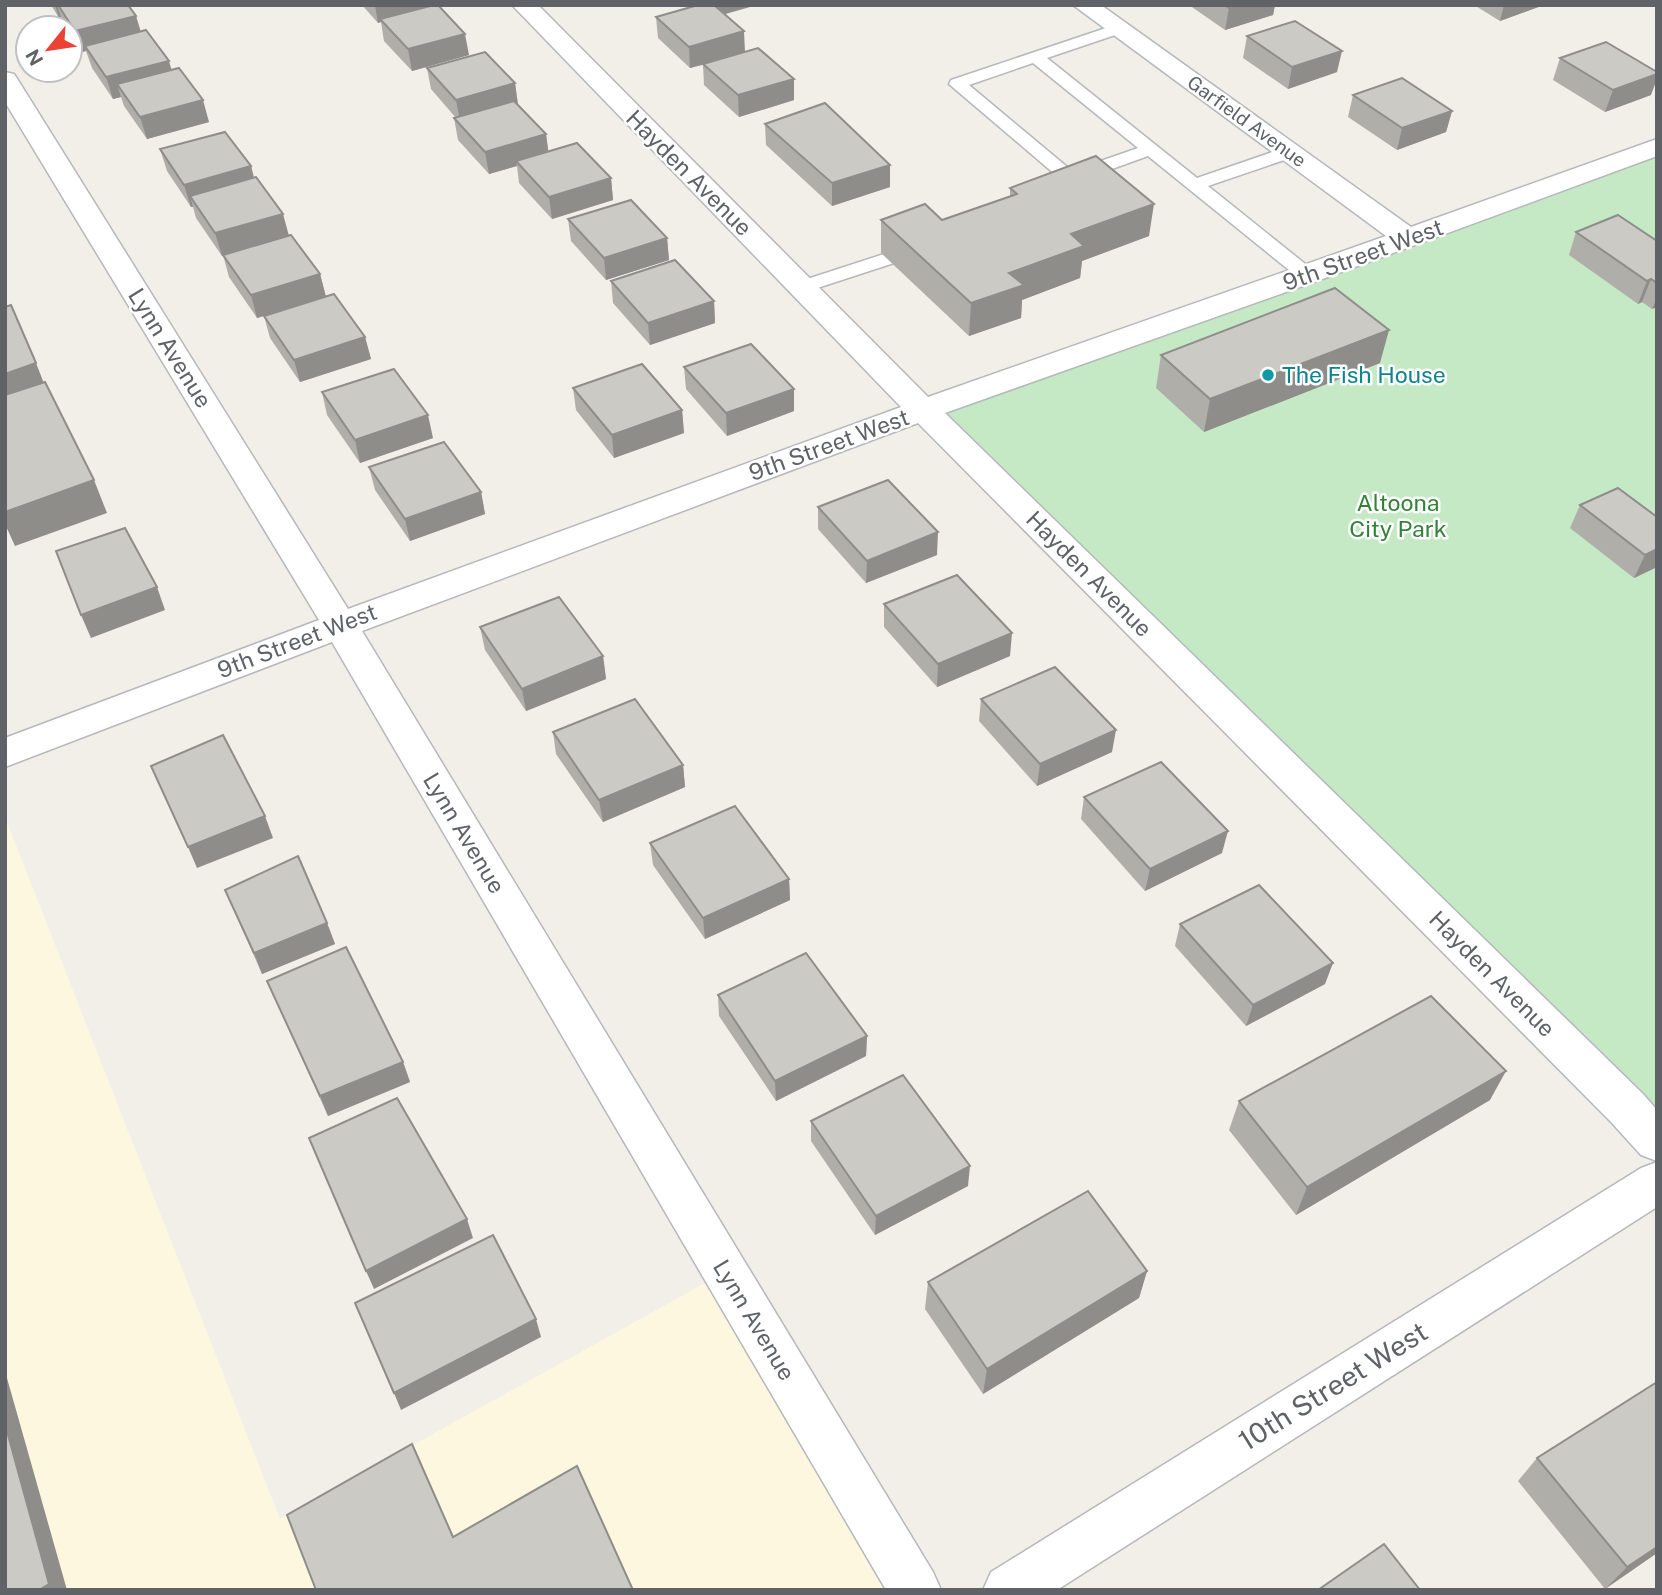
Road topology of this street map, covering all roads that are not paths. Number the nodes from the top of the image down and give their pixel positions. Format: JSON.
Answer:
{"nodes":[{"id":1,"x":524,"y":5,"type":"edge"},
{"id":2,"x":1085,"y":5,"type":"edge"},
{"id":3,"x":1118,"y":29,"type":"junction"},
{"id":4,"x":1035,"y":57,"type":"junction"},
{"id":5,"x":5,"y":80,"type":"edge"},
{"id":6,"x":1657,"y":147,"type":"edge"},
{"id":7,"x":1150,"y":149,"type":"junction"},
{"id":8,"x":1290,"y":152,"type":"junction"},
{"id":9,"x":1070,"y":178,"type":"junction"},
{"id":10,"x":1195,"y":185,"type":"junction"},
{"id":11,"x":1046,"y":187,"type":"edge"},
{"id":12,"x":1407,"y":239,"type":"junction"},
{"id":13,"x":887,"y":259,"type":"edge"},
{"id":14,"x":1307,"y":275,"type":"junction"},
{"id":15,"x":802,"y":287,"type":"junction"},
{"id":16,"x":923,"y":410,"type":"junction"},
{"id":17,"x":340,"y":625,"type":"junction"},
{"id":18,"x":5,"y":753,"type":"edge"},
{"id":19,"x":1657,"y":1141,"type":"edge"},
{"id":20,"x":1657,"y":1182,"type":"edge"},
{"id":21,"x":915,"y":1590,"type":"edge"},
{"id":22,"x":1009,"y":1590,"type":"edge"}],
"edges":[{"from":1,"to":15,"type":"street","name":"Hayden Avenue"},
{"from":2,"to":3,"type":"street","name":"Garfield Avenue"},
{"from":3,"to":4,"type":"lane"},
{"from":3,"to":8,"type":"street","name":"Garfield Avenue"},
{"from":4,"to":7,"type":"lane"},
{"from":4,"to":9,"type":"lane"},
{"from":5,"to":17,"type":"street","name":"Lynn Avenue"},
{"from":6,"to":12,"type":"street","name":"9th Street West"},
{"from":7,"to":9,"type":"lane"},
{"from":7,"to":10,"type":"lane"},
{"from":8,"to":10,"type":"lane"},
{"from":8,"to":12,"type":"street","name":"Garfield Avenue"},
{"from":9,"to":11,"type":"lane"},
{"from":10,"to":14,"type":"lane"},
{"from":12,"to":14,"type":"street","name":"9th Street West"},
{"from":13,"to":15,"type":"lane"},
{"from":14,"to":16,"type":"street","name":"9th Street West"},
{"from":15,"to":16,"type":"street","name":"Hayden Avenue"},
{"from":16,"to":17,"type":"street","name":"9th Street West"},
{"from":16,"to":19,"type":"street","name":"Hayden Avenue"},
{"from":17,"to":18,"type":"street","name":"9th Street West"},
{"from":17,"to":21,"type":"street","name":"Lynn Avenue"},
{"from":20,"to":22,"type":"street","name":"10th Street West"}]}
